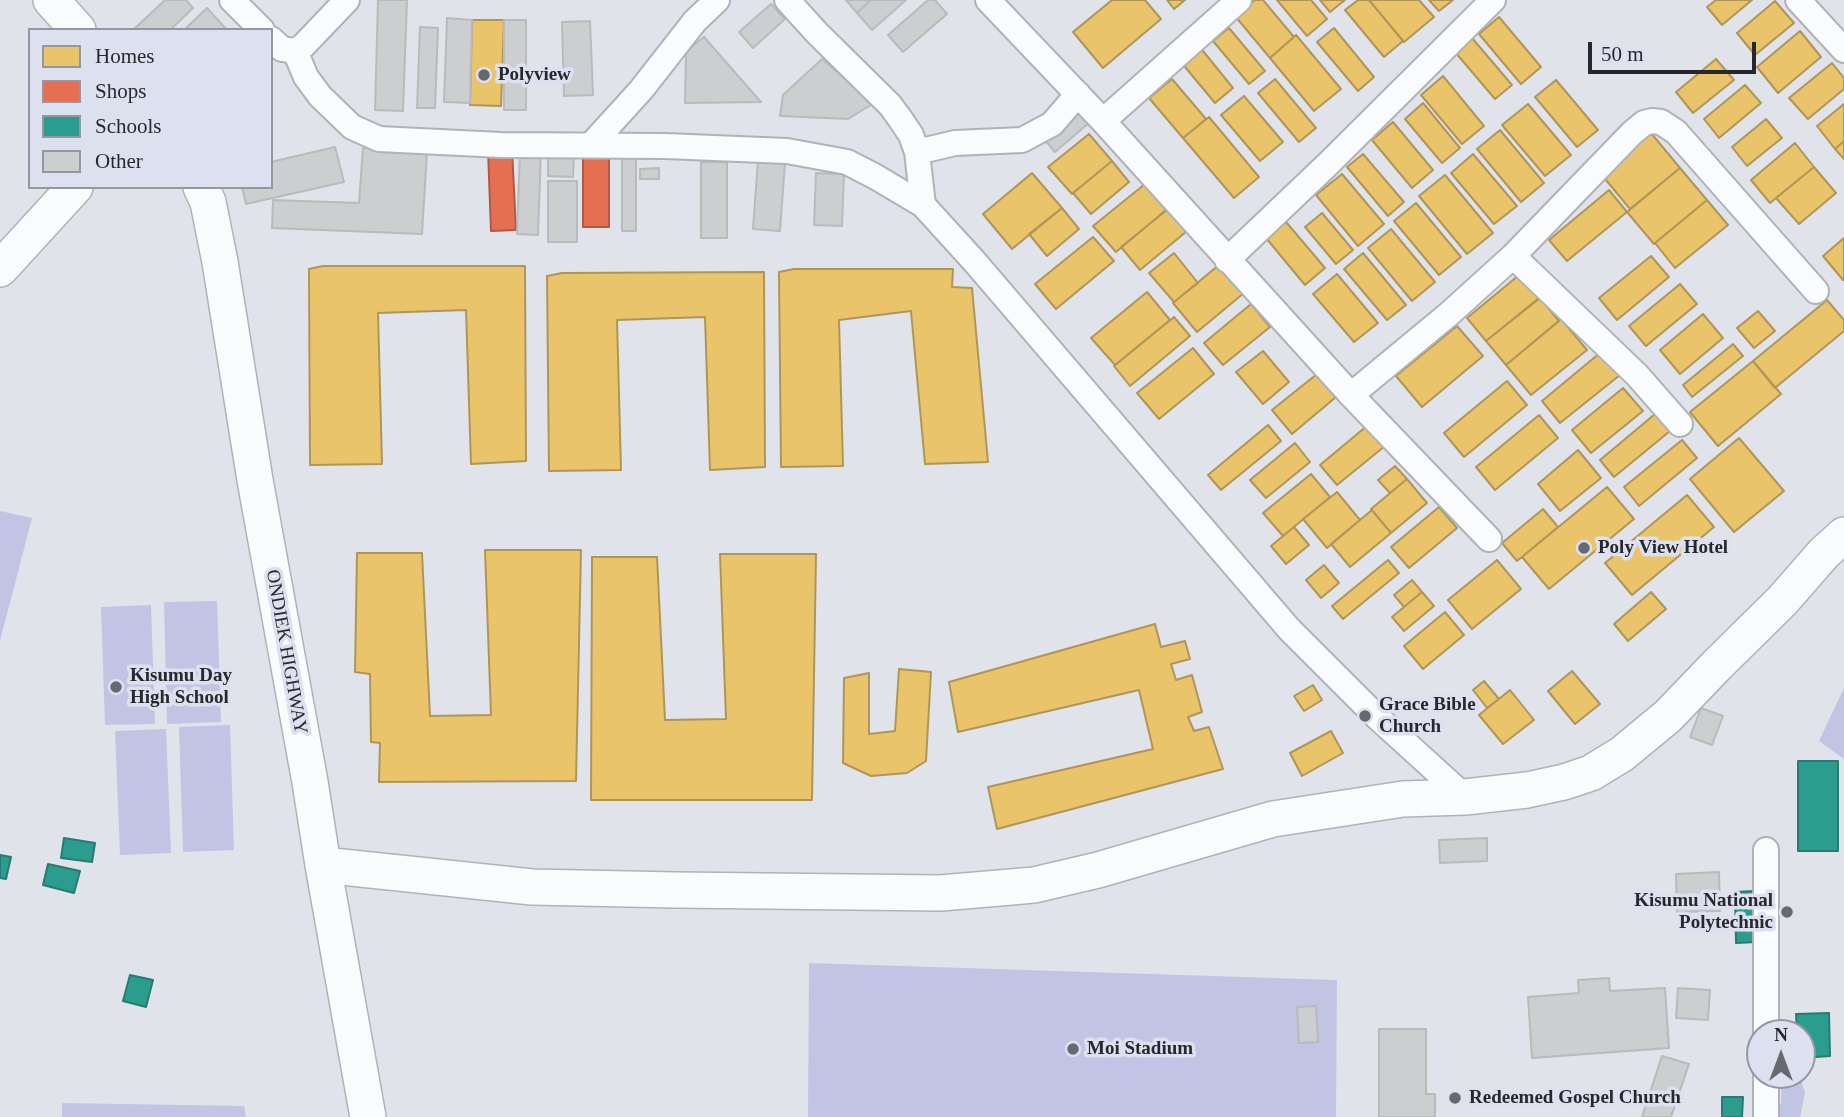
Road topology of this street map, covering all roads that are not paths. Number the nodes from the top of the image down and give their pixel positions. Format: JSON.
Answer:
{"nodes":[{"id":1,"x":51,"y":0,"type":"edge"},
{"id":2,"x":232,"y":0,"type":"edge"},
{"id":3,"x":347,"y":0,"type":"edge"},
{"id":4,"x":717,"y":0,"type":"edge"},
{"id":5,"x":787,"y":0,"type":"edge"},
{"id":6,"x":988,"y":0,"type":"edge"},
{"id":7,"x":1239,"y":0,"type":"edge"},
{"id":8,"x":1493,"y":0,"type":"edge"},
{"id":9,"x":1798,"y":0,"type":"edge"},
{"id":10,"x":76,"y":28,"type":"edge"},
{"id":11,"x":260,"y":28,"type":"edge"},
{"id":12,"x":273,"y":41,"type":"edge"},
{"id":13,"x":1844,"y":50,"type":"edge"},
{"id":14,"x":295,"y":51,"type":"junction"},
{"id":15,"x":1078,"y":94,"type":"junction"},
{"id":16,"x":1103,"y":121,"type":"junction"},
{"id":17,"x":591,"y":145,"type":"junction"},
{"id":18,"x":917,"y":152,"type":"junction"},
{"id":19,"x":73,"y":189,"type":"edge"},
{"id":20,"x":202,"y":189,"type":"edge"},
{"id":21,"x":923,"y":205,"type":"junction"},
{"id":22,"x":1513,"y":256,"type":"junction"},
{"id":23,"x":1227,"y":260,"type":"junction"},
{"id":24,"x":0,"y":269,"type":"edge"},
{"id":25,"x":1815,"y":291,"type":"dead end"},
{"id":26,"x":1351,"y":395,"type":"junction"},
{"id":27,"x":1680,"y":424,"type":"dead end"},
{"id":28,"x":1844,"y":536,"type":"edge"},
{"id":29,"x":1489,"y":539,"type":"dead end"},
{"id":30,"x":1465,"y":797,"type":"junction"},
{"id":31,"x":1766,"y":850,"type":"dead end"},
{"id":32,"x":323,"y":865,"type":"junction"},
{"id":33,"x":1766,"y":1019,"type":"edge"},
{"id":34,"x":1766,"y":1089,"type":"edge"},
{"id":35,"x":369,"y":1117,"type":"edge"},
{"id":36,"x":1766,"y":1117,"type":"edge"}],
"edges":[{"from":1,"to":10,"type":"street"},
{"from":2,"to":11,"type":"street"},
{"from":3,"to":14,"type":"street"},
{"from":4,"to":17,"type":"street"},
{"from":5,"to":18,"type":"street"},
{"from":6,"to":15,"type":"street"},
{"from":7,"to":16,"type":"street"},
{"from":8,"to":23,"type":"street"},
{"from":9,"to":13,"type":"street"},
{"from":12,"to":14,"type":"street"},
{"from":14,"to":17,"type":"street"},
{"from":15,"to":16,"type":"street"},
{"from":15,"to":18,"type":"street"},
{"from":16,"to":23,"type":"street"},
{"from":17,"to":21,"type":"street"},
{"from":18,"to":21,"type":"street"},
{"from":19,"to":24,"type":"street"},
{"from":20,"to":32,"type":"street","name":"ONDIEK HIGHWAY"},
{"from":21,"to":30,"type":"street"},
{"from":22,"to":25,"type":"street"},
{"from":22,"to":26,"type":"street"},
{"from":22,"to":27,"type":"street"},
{"from":23,"to":26,"type":"street"},
{"from":26,"to":29,"type":"street"},
{"from":28,"to":30,"type":"street"},
{"from":30,"to":32,"type":"street"},
{"from":31,"to":33,"type":"street"},
{"from":32,"to":35,"type":"street","name":"ONDIEK HIGHWAY"},
{"from":34,"to":36,"type":"street"}]}
